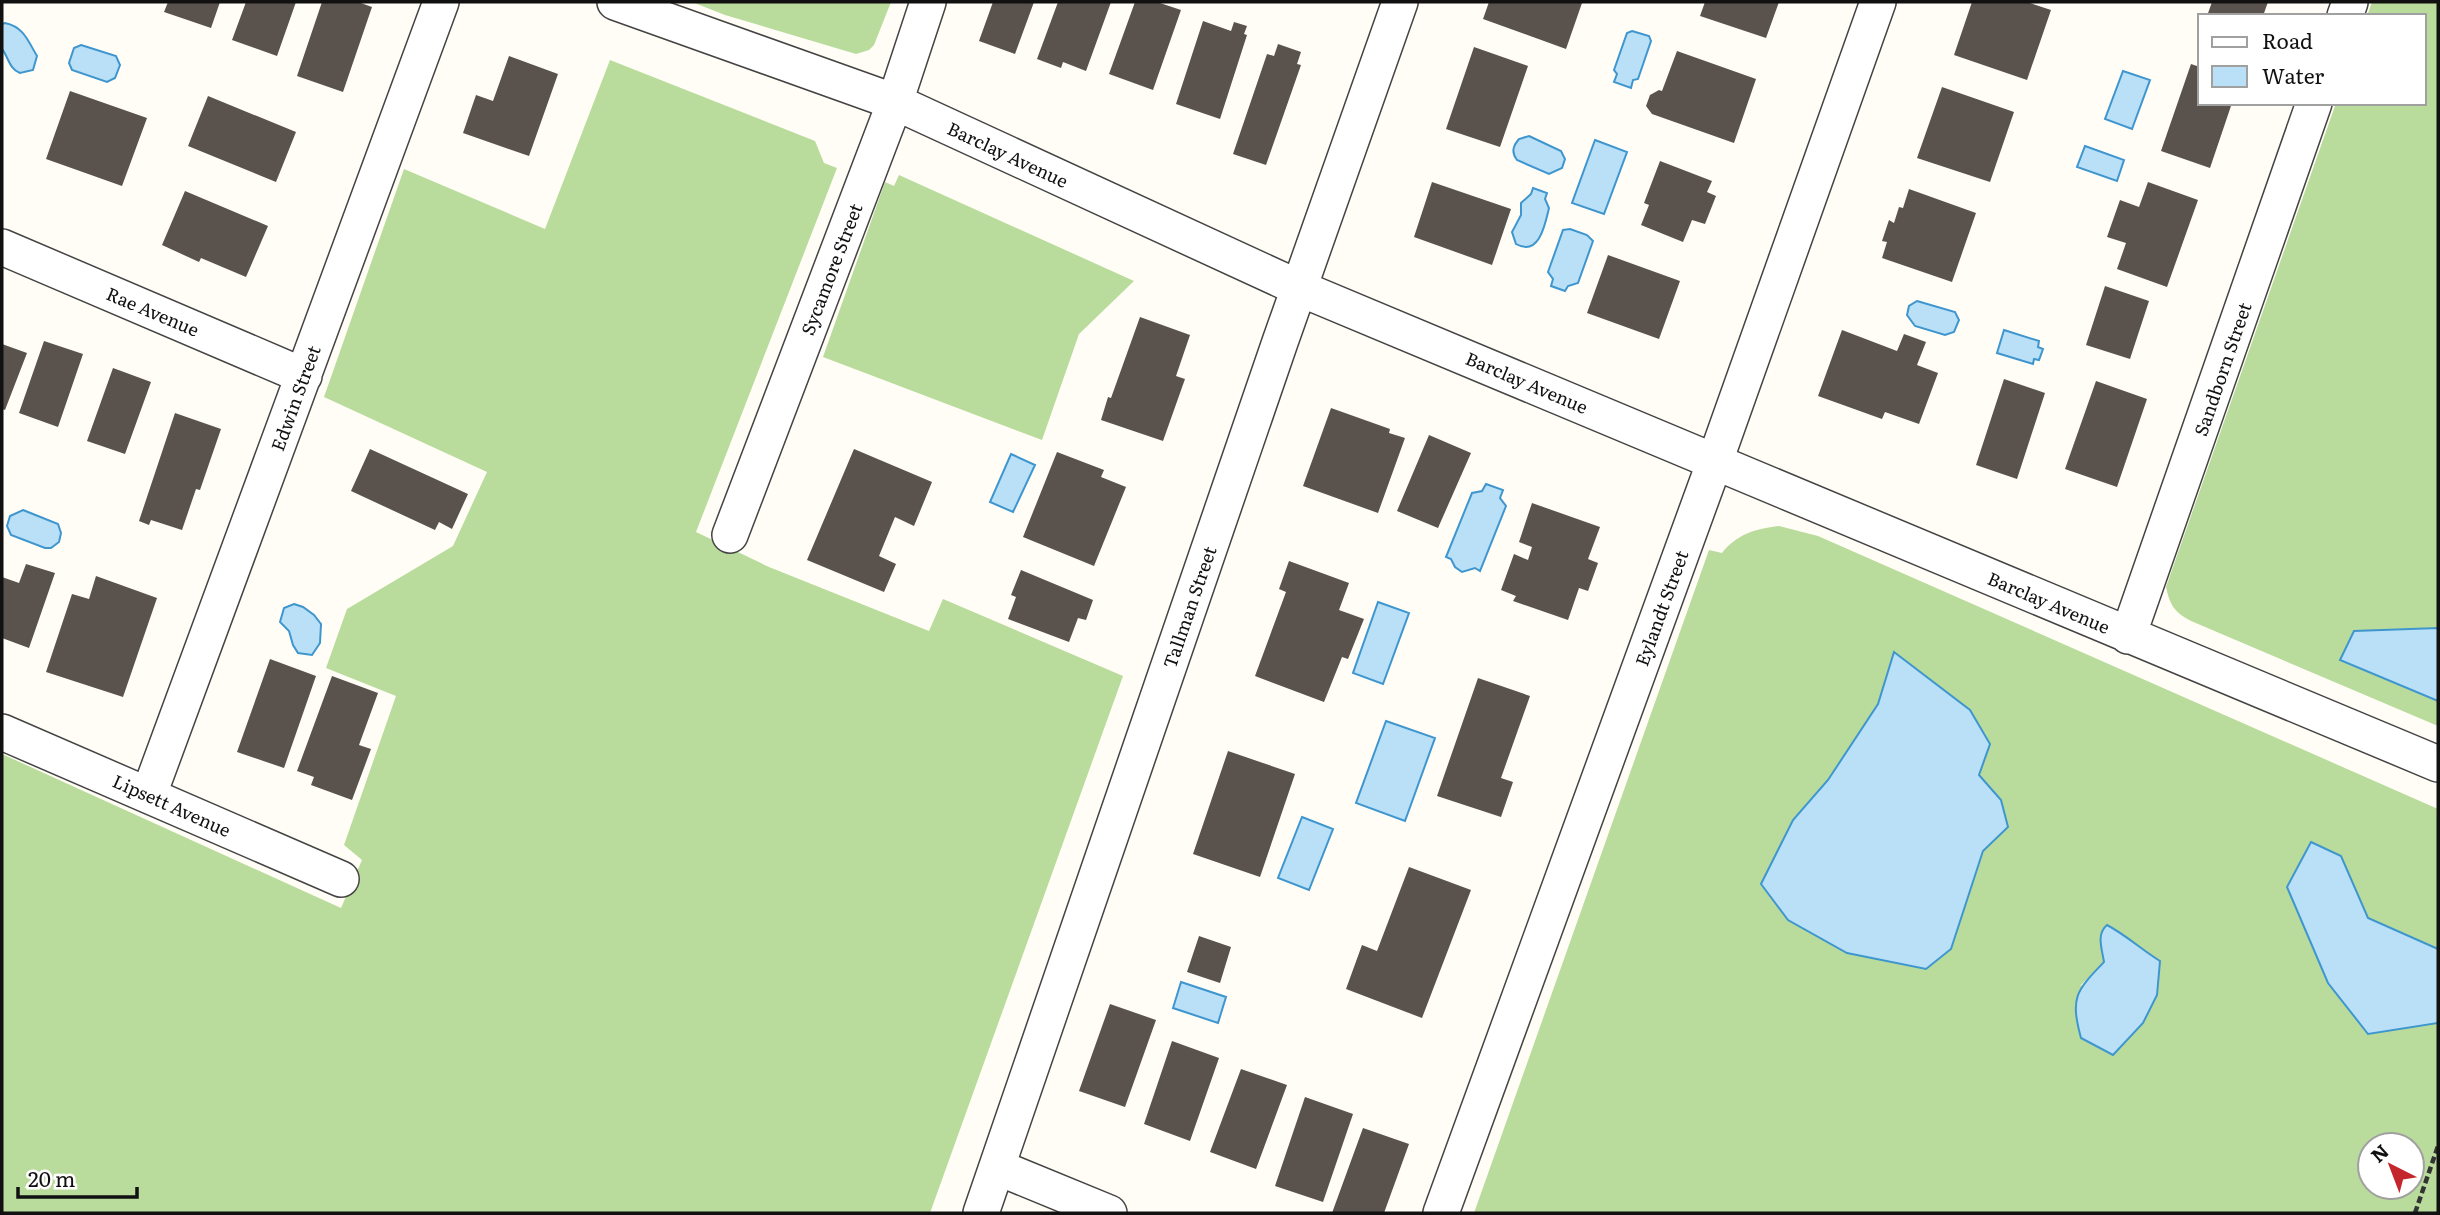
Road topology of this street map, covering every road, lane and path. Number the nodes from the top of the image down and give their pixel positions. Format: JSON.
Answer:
{"nodes":[{"id":1,"x":441,"y":2,"type":"edge"},
{"id":2,"x":615,"y":2,"type":"edge"},
{"id":3,"x":928,"y":2,"type":"edge"},
{"id":4,"x":1400,"y":2,"type":"edge"},
{"id":5,"x":1878,"y":2,"type":"edge"},
{"id":6,"x":894,"y":102,"type":"junction"},
{"id":7,"x":2314,"y":105,"type":"edge"},
{"id":8,"x":2,"y":247,"type":"edge"},
{"id":9,"x":1298,"y":288,"type":"junction"},
{"id":10,"x":304,"y":376,"type":"junction"},
{"id":11,"x":1715,"y":461,"type":"junction"},
{"id":12,"x":730,"y":535,"type":"dead end"},
{"id":13,"x":2129,"y":636,"type":"junction"},
{"id":14,"x":2,"y":732,"type":"edge"},
{"id":15,"x":2438,"y":764,"type":"edge"},
{"id":16,"x":149,"y":794,"type":"junction"},
{"id":17,"x":341,"y":879,"type":"dead end"},
{"id":18,"x":2438,"y":1146,"type":"edge"},
{"id":19,"x":997,"y":1167,"type":"junction"},
{"id":20,"x":981,"y":1213,"type":"edge"},
{"id":21,"x":1109,"y":1213,"type":"edge"},
{"id":22,"x":1441,"y":1213,"type":"edge"},
{"id":23,"x":2415,"y":1213,"type":"edge"}],
"edges":[{"from":1,"to":10,"type":"street","name":"Edwin Street"},
{"from":2,"to":6,"type":"street","name":"Barclay Avenue"},
{"from":3,"to":6,"type":"street","name":"Sycamore Street"},
{"from":4,"to":9,"type":"street","name":"Tallman Street"},
{"from":5,"to":11,"type":"street","name":"Eylandt Street"},
{"from":6,"to":9,"type":"street","name":"Barclay Avenue"},
{"from":6,"to":12,"type":"street","name":"Sycamore Street"},
{"from":7,"to":13,"type":"street","name":"Sandborn Street"},
{"from":8,"to":10,"type":"street","name":"Rae Avenue"},
{"from":9,"to":11,"type":"street","name":"Barclay Avenue"},
{"from":9,"to":19,"type":"street","name":"Tallman Street"},
{"from":10,"to":16,"type":"street","name":"Edwin Street"},
{"from":11,"to":13,"type":"street","name":"Barclay Avenue"},
{"from":11,"to":22,"type":"street","name":"Eylandt Street"},
{"from":13,"to":15,"type":"street","name":"Barclay Avenue"},
{"from":14,"to":16,"type":"street","name":"Lipsett Avenue"},
{"from":16,"to":17,"type":"street","name":"Lipsett Avenue"},
{"from":18,"to":23,"type":"path"},
{"from":19,"to":20,"type":"street","name":"Tallman Street"},
{"from":19,"to":21,"type":"street"}]}
